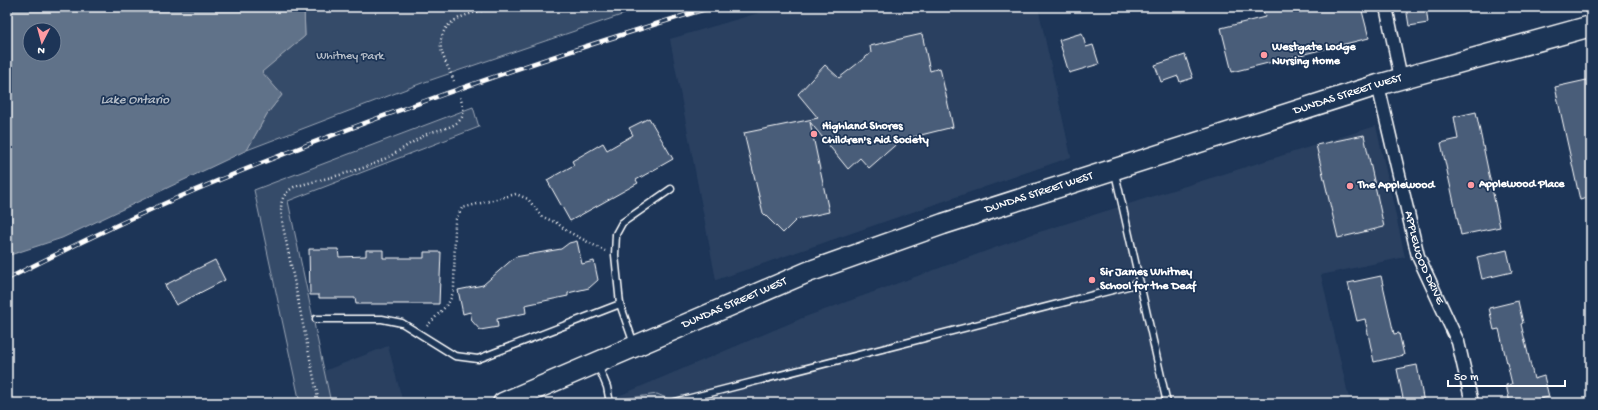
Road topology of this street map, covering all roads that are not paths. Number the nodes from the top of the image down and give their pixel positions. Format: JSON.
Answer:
{"nodes":[{"id":1,"x":1386,"y":7,"type":"edge"},
{"id":2,"x":1591,"y":26,"type":"edge"},
{"id":3,"x":1401,"y":78,"type":"junction"},
{"id":4,"x":1378,"y":85,"type":"junction"},
{"id":5,"x":1114,"y":169,"type":"junction"},
{"id":6,"x":671,"y":189,"type":"dead end"},
{"id":7,"x":1140,"y":282,"type":"junction"},
{"id":8,"x":620,"y":304,"type":"junction"},
{"id":9,"x":316,"y":319,"type":"dead end"},
{"id":10,"x":634,"y":346,"type":"junction"},
{"id":11,"x":597,"y":362,"type":"junction"},
{"id":12,"x":503,"y":403,"type":"edge"},
{"id":13,"x":610,"y":403,"type":"edge"},
{"id":14,"x":671,"y":403,"type":"edge"},
{"id":15,"x":1168,"y":403,"type":"edge"},
{"id":16,"x":1472,"y":403,"type":"edge"}],
"edges":[{"from":1,"to":3,"type":"street"},
{"from":2,"to":3,"type":"main road","name":"DUNDAS STREET WEST"},
{"from":3,"to":4,"type":"main road","name":"DUNDAS STREET WEST"},
{"from":4,"to":5,"type":"main road","name":"DUNDAS STREET WEST"},
{"from":4,"to":16,"type":"street","name":"APPLEWOOD DRIVE"},
{"from":5,"to":7,"type":"lane"},
{"from":5,"to":10,"type":"main road","name":"DUNDAS STREET WEST"},
{"from":6,"to":8,"type":"lane"},
{"from":7,"to":14,"type":"lane"},
{"from":7,"to":15,"type":"lane"},
{"from":8,"to":9,"type":"lane"},
{"from":8,"to":10,"type":"lane"},
{"from":10,"to":11,"type":"main road","name":"DUNDAS STREET WEST"},
{"from":11,"to":12,"type":"main road","name":"DUNDAS STREET WEST"},
{"from":11,"to":13,"type":"lane"}]}
